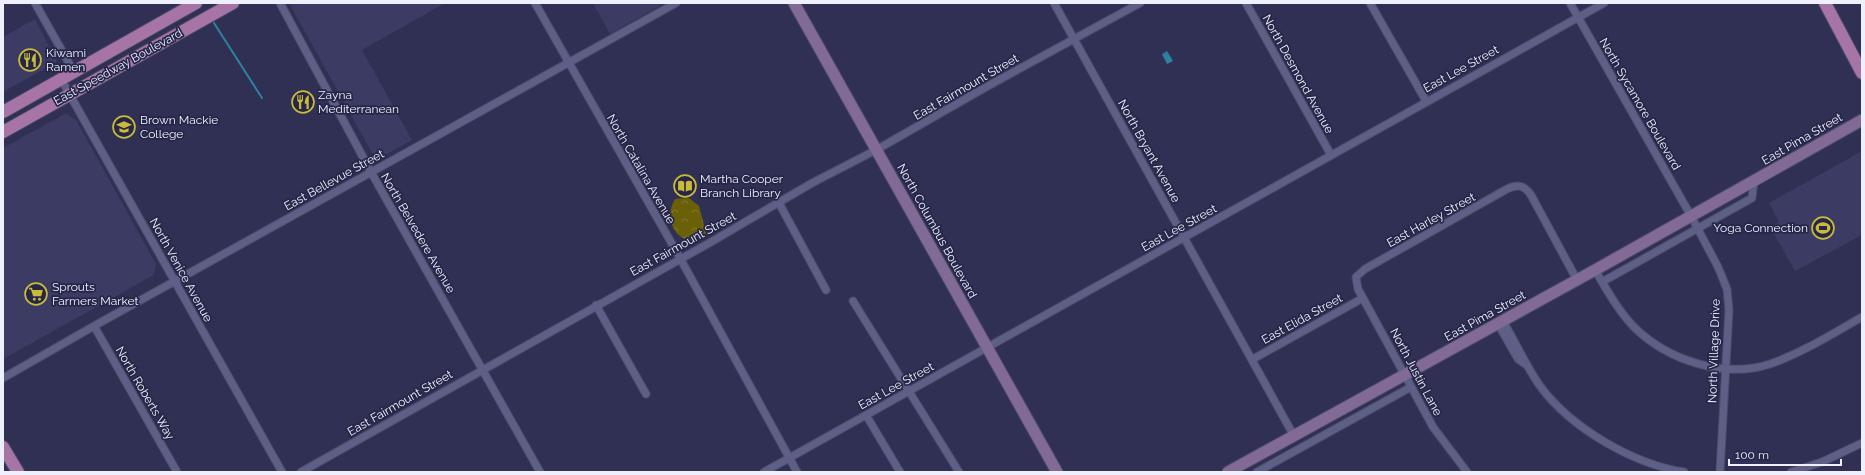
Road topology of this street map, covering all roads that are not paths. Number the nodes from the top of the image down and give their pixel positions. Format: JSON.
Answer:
{"nodes":[{"id":1,"x":35,"y":3,"type":"edge"},
{"id":2,"x":196,"y":3,"type":"edge"},
{"id":3,"x":233,"y":3,"type":"edge"},
{"id":4,"x":280,"y":3,"type":"edge"},
{"id":5,"x":535,"y":3,"type":"edge"},
{"id":6,"x":676,"y":3,"type":"edge"},
{"id":7,"x":794,"y":3,"type":"edge"},
{"id":8,"x":1054,"y":3,"type":"edge"},
{"id":9,"x":1140,"y":3,"type":"edge"},
{"id":10,"x":1246,"y":3,"type":"edge"},
{"id":11,"x":1370,"y":3,"type":"edge"},
{"id":12,"x":1570,"y":3,"type":"edge"},
{"id":13,"x":1604,"y":3,"type":"edge"},
{"id":14,"x":1825,"y":3,"type":"edge"},
{"id":15,"x":1578,"y":17,"type":"junction"},
{"id":16,"x":1073,"y":39,"type":"junction"},
{"id":17,"x":569,"y":63,"type":"junction"},
{"id":18,"x":74,"y":72,"type":"junction"},
{"id":19,"x":1862,"y":73,"type":"edge"},
{"id":20,"x":61,"y":79,"type":"junction"},
{"id":21,"x":69,"y":95,"type":"junction"},
{"id":22,"x":1426,"y":101,"type":"junction"},
{"id":23,"x":3,"y":112,"type":"edge"},
{"id":24,"x":1862,"y":120,"type":"edge"},
{"id":25,"x":3,"y":132,"type":"edge"},
{"id":26,"x":876,"y":150,"type":"junction"},
{"id":27,"x":1331,"y":155,"type":"junction"},
{"id":28,"x":371,"y":172,"type":"junction"},
{"id":29,"x":1754,"y":181,"type":"junction"},
{"id":30,"x":779,"y":203,"type":"junction"},
{"id":31,"x":1692,"y":216,"type":"junction"},
{"id":32,"x":1698,"y":229,"type":"junction"},
{"id":33,"x":1184,"y":238,"type":"junction"},
{"id":34,"x":680,"y":258,"type":"junction"},
{"id":35,"x":1595,"y":270,"type":"junction"},
{"id":36,"x":1356,"y":277,"type":"joint"},
{"id":37,"x":1578,"y":280,"type":"junction"},
{"id":38,"x":175,"y":282,"type":"junction"},
{"id":39,"x":1602,"y":282,"type":"junction"},
{"id":40,"x":826,"y":290,"type":"dead end"},
{"id":41,"x":1363,"y":298,"type":"junction"},
{"id":42,"x":853,"y":300,"type":"dead end"},
{"id":43,"x":596,"y":305,"type":"junction"},
{"id":44,"x":1862,"y":317,"type":"edge"},
{"id":45,"x":1500,"y":322,"type":"junction"},
{"id":46,"x":94,"y":326,"type":"junction"},
{"id":47,"x":987,"y":348,"type":"junction"},
{"id":48,"x":1253,"y":359,"type":"junction"},
{"id":49,"x":1725,"y":368,"type":"junction"},
{"id":50,"x":483,"y":369,"type":"junction"},
{"id":51,"x":1405,"y":375,"type":"junction"},
{"id":52,"x":3,"y":378,"type":"edge"},
{"id":53,"x":1411,"y":387,"type":"junction"},
{"id":54,"x":908,"y":392,"type":"junction"},
{"id":55,"x":646,"y":394,"type":"dead end"},
{"id":56,"x":866,"y":415,"type":"junction"},
{"id":57,"x":1294,"y":436,"type":"junction"},
{"id":58,"x":1862,"y":443,"type":"edge"},
{"id":59,"x":3,"y":447,"type":"edge"},
{"id":60,"x":790,"y":458,"type":"junction"},
{"id":61,"x":18,"y":472,"type":"edge"},
{"id":62,"x":178,"y":472,"type":"edge"},
{"id":63,"x":282,"y":472,"type":"edge"},
{"id":64,"x":301,"y":472,"type":"edge"},
{"id":65,"x":540,"y":472,"type":"edge"},
{"id":66,"x":764,"y":472,"type":"edge"},
{"id":67,"x":797,"y":472,"type":"edge"},
{"id":68,"x":900,"y":472,"type":"edge"},
{"id":69,"x":959,"y":472,"type":"edge"},
{"id":70,"x":1057,"y":472,"type":"edge"},
{"id":71,"x":1228,"y":472,"type":"edge"},
{"id":72,"x":1257,"y":472,"type":"edge"},
{"id":73,"x":1467,"y":472,"type":"edge"},
{"id":74,"x":1684,"y":472,"type":"edge"},
{"id":75,"x":1720,"y":472,"type":"edge"},
{"id":76,"x":1791,"y":472,"type":"edge"}],
"edges":[{"from":1,"to":18,"type":"street"},
{"from":2,"to":18,"type":"main road","name":"East Speedway Boulevard"},
{"from":3,"to":21,"type":"main road","name":"East Speedway Boulevard"},
{"from":4,"to":28,"type":"street","name":"North Belvedere Avenue"},
{"from":5,"to":17,"type":"street","name":"North Catalina Avenue"},
{"from":6,"to":17,"type":"street","name":"East Bellevue Street"},
{"from":7,"to":26,"type":"street","name":"North Columbus Boulevard"},
{"from":8,"to":16,"type":"street","name":"North Bryant Avenue"},
{"from":9,"to":16,"type":"street","name":"East Fairmount Street"},
{"from":10,"to":27,"type":"street","name":"North Desmond Avenue"},
{"from":11,"to":22,"type":"street"},
{"from":12,"to":15,"type":"street","name":"North Sycamore Boulevard"},
{"from":13,"to":15,"type":"street","name":"East Lee Street"},
{"from":14,"to":19,"type":"main road"},
{"from":15,"to":22,"type":"street","name":"East Lee Street"},
{"from":15,"to":31,"type":"street","name":"North Sycamore Boulevard"},
{"from":16,"to":26,"type":"street","name":"East Fairmount Street"},
{"from":16,"to":33,"type":"street","name":"North Bryant Avenue"},
{"from":17,"to":28,"type":"street","name":"East Bellevue Street"},
{"from":17,"to":34,"type":"street","name":"North Catalina Avenue"},
{"from":18,"to":20,"type":"main road","name":"East Speedway Boulevard"},
{"from":20,"to":21,"type":"street","name":"North Venice Avenue"},
{"from":20,"to":23,"type":"main road","name":"East Speedway Boulevard"},
{"from":21,"to":25,"type":"main road","name":"East Speedway Boulevard"},
{"from":21,"to":38,"type":"street","name":"North Venice Avenue"},
{"from":22,"to":27,"type":"street","name":"East Lee Street"},
{"from":24,"to":29,"type":"street","name":"East Pima Street"},
{"from":26,"to":30,"type":"street","name":"East Fairmount Street"},
{"from":26,"to":47,"type":"street","name":"North Columbus Boulevard"},
{"from":27,"to":33,"type":"street","name":"East Lee Street"},
{"from":28,"to":38,"type":"street","name":"East Bellevue Street"},
{"from":28,"to":50,"type":"street","name":"North Belvedere Avenue"},
{"from":29,"to":31,"type":"street","name":"East Pima Street"},
{"from":29,"to":32,"type":"street","name":"East Pima Street"},
{"from":30,"to":34,"type":"street","name":"East Fairmount Street"},
{"from":30,"to":40,"type":"street"},
{"from":31,"to":32,"type":"street","name":"North Village Drive"},
{"from":31,"to":35,"type":"street","name":"East Pima Street"},
{"from":32,"to":39,"type":"street","name":"East Pima Street"},
{"from":32,"to":49,"type":"street","name":"North Village Drive"},
{"from":33,"to":47,"type":"street","name":"East Lee Street"},
{"from":33,"to":48,"type":"street","name":"North Bryant Avenue"},
{"from":34,"to":43,"type":"street","name":"East Fairmount Street"},
{"from":34,"to":60,"type":"street","name":"North Catalina Avenue"},
{"from":35,"to":37,"type":"street","name":"East Pima Street"},
{"from":35,"to":39,"type":"street"},
{"from":36,"to":37,"type":"street","name":"East Harley Street"},
{"from":36,"to":41,"type":"street","name":"North Justin Lane"},
{"from":37,"to":45,"type":"street","name":"East Pima Street"},
{"from":38,"to":46,"type":"street","name":"East Bellevue Street"},
{"from":38,"to":63,"type":"street","name":"North Venice Avenue"},
{"from":39,"to":49,"type":"street"},
{"from":41,"to":48,"type":"street","name":"East Elida Street"},
{"from":41,"to":51,"type":"street","name":"North Justin Lane"},
{"from":42,"to":54,"type":"street"},
{"from":43,"to":50,"type":"street","name":"East Fairmount Street"},
{"from":43,"to":55,"type":"street"},
{"from":44,"to":49,"type":"street"},
{"from":45,"to":51,"type":"street","name":"East Pima Street"},
{"from":45,"to":74,"type":"street"},
{"from":46,"to":52,"type":"street","name":"East Bellevue Street"},
{"from":46,"to":62,"type":"street","name":"North Roberts Way"},
{"from":47,"to":54,"type":"street","name":"East Lee Street"},
{"from":47,"to":70,"type":"street","name":"North Columbus Boulevard"},
{"from":48,"to":57,"type":"street","name":"North Bryant Avenue"},
{"from":49,"to":75,"type":"street","name":"North Village Drive"},
{"from":50,"to":64,"type":"street","name":"East Fairmount Street"},
{"from":50,"to":65,"type":"street","name":"North Belvedere Avenue"},
{"from":51,"to":53,"type":"street","name":"North Justin Lane"},
{"from":51,"to":57,"type":"street","name":"East Pima Street"},
{"from":53,"to":72,"type":"street"},
{"from":53,"to":73,"type":"street","name":"North Justin Lane"},
{"from":54,"to":56,"type":"street","name":"East Lee Street"},
{"from":54,"to":69,"type":"street"},
{"from":56,"to":60,"type":"street","name":"East Lee Street"},
{"from":56,"to":68,"type":"street"},
{"from":57,"to":71,"type":"street","name":"East Pima Street"},
{"from":58,"to":76,"type":"street"},
{"from":59,"to":61,"type":"main road"},
{"from":60,"to":66,"type":"street","name":"East Lee Street"},
{"from":60,"to":67,"type":"street","name":"North Catalina Avenue"}]}
